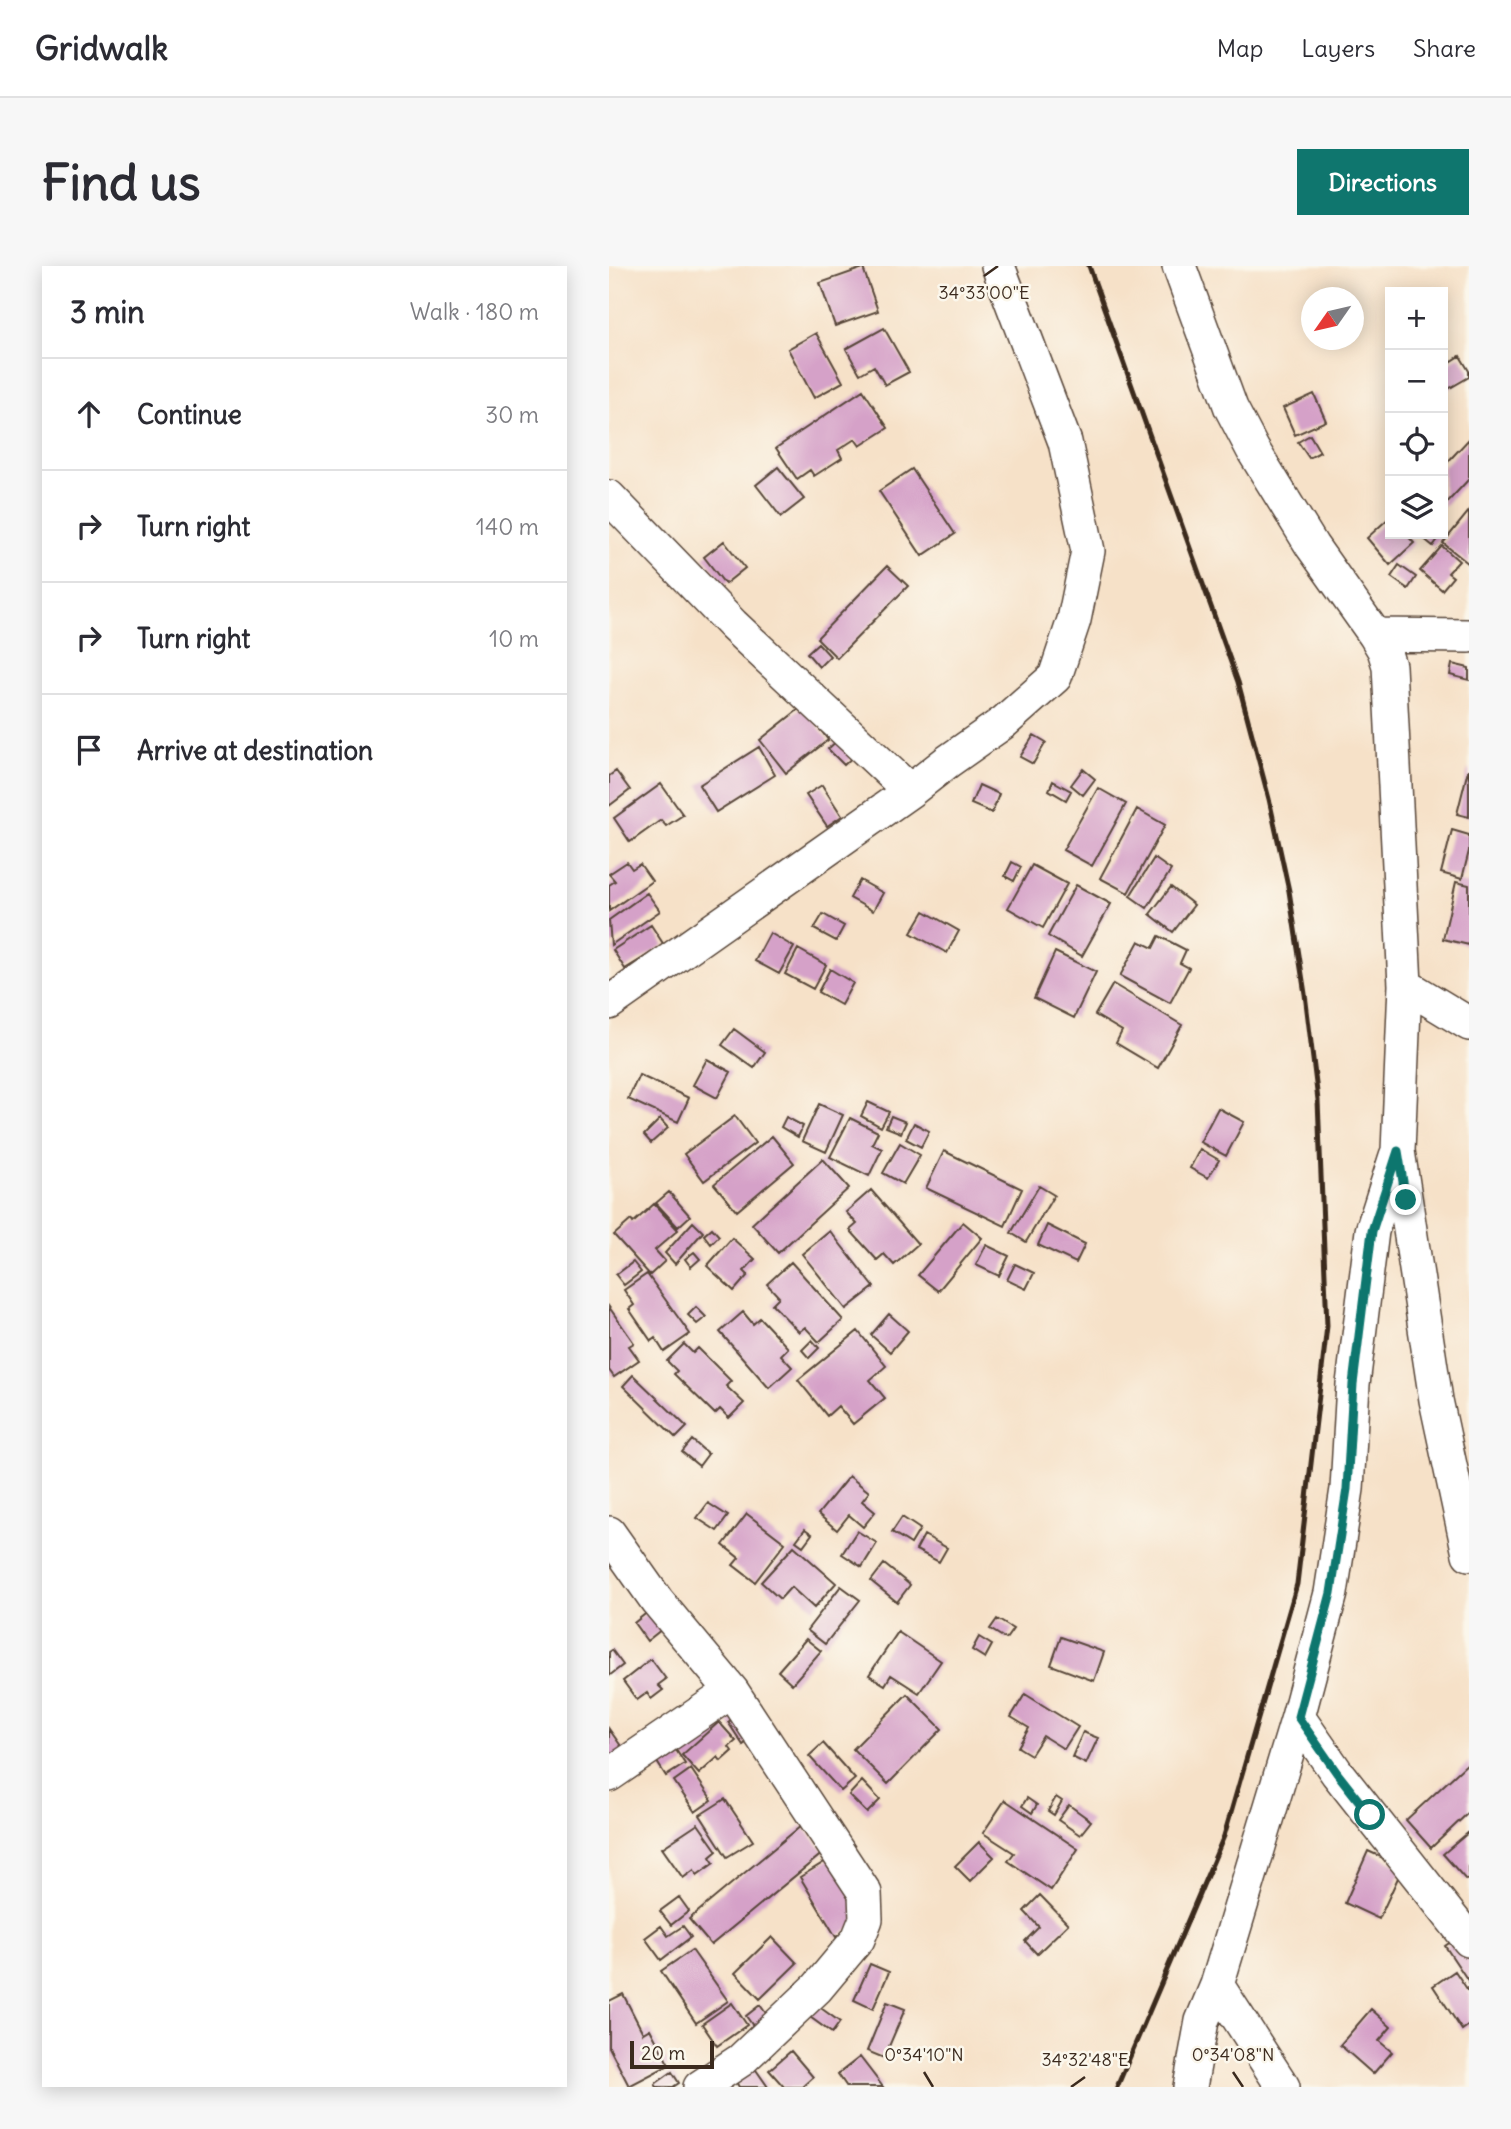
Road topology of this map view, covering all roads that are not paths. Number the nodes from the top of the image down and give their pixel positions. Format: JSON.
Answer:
{"nodes":[{"id":1,"x":999,"y":266,"type":"edge"},
{"id":2,"x":1179,"y":266,"type":"edge"},
{"id":3,"x":609,"y":497,"type":"edge"},
{"id":4,"x":1375,"y":635,"type":"junction"},
{"id":5,"x":1469,"y":636,"type":"edge"},
{"id":6,"x":910,"y":791,"type":"junction"},
{"id":7,"x":1405,"y":985,"type":"junction"},
{"id":8,"x":609,"y":1003,"type":"edge"},
{"id":9,"x":1469,"y":1024,"type":"edge"},
{"id":10,"x":1398,"y":1151,"type":"junction"},
{"id":11,"x":609,"y":1533,"type":"edge"},
{"id":12,"x":1469,"y":1554,"type":"edge"},
{"id":13,"x":732,"y":1691,"type":"junction"},
{"id":14,"x":1298,"y":1717,"type":"junction"},
{"id":15,"x":609,"y":1775,"type":"edge"},
{"id":16,"x":1469,"y":1940,"type":"edge"},
{"id":17,"x":1217,"y":1985,"type":"junction"},
{"id":18,"x":700,"y":2087,"type":"edge"},
{"id":19,"x":1190,"y":2087,"type":"edge"},
{"id":20,"x":1283,"y":2087,"type":"edge"}],
"edges":[{"from":1,"to":6,"type":"street"},
{"from":2,"to":4,"type":"street"},
{"from":3,"to":6,"type":"street"},
{"from":4,"to":5,"type":"street"},
{"from":4,"to":7,"type":"street"},
{"from":6,"to":8,"type":"street"},
{"from":7,"to":9,"type":"street"},
{"from":7,"to":10,"type":"street"},
{"from":10,"to":12,"type":"street"},
{"from":10,"to":14,"type":"street"},
{"from":11,"to":13,"type":"street"},
{"from":13,"to":15,"type":"street"},
{"from":13,"to":18,"type":"street"},
{"from":14,"to":16,"type":"street"},
{"from":14,"to":17,"type":"street"},
{"from":17,"to":19,"type":"street"},
{"from":17,"to":20,"type":"street"}]}
